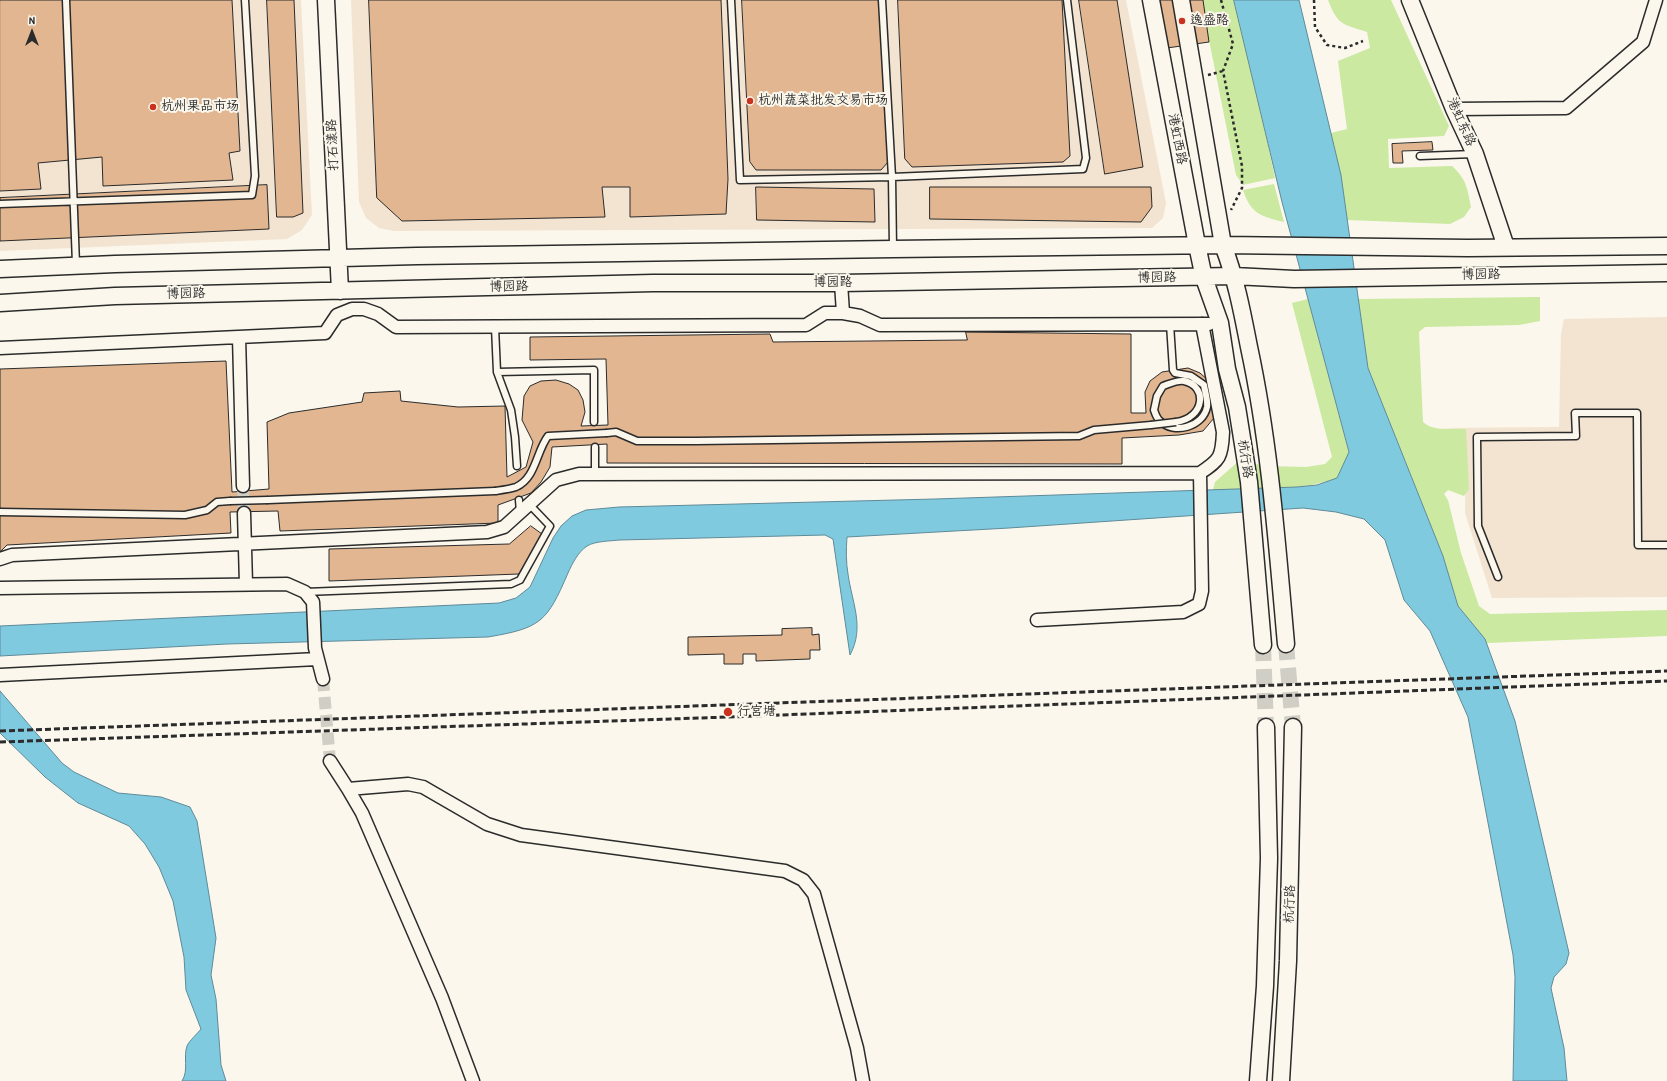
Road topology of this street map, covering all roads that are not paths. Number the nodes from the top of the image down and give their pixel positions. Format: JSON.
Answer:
{"nodes":[{"id":1,"x":66,"y":0,"type":"edge"},
{"id":2,"x":245,"y":0,"type":"edge"},
{"id":3,"x":326,"y":0,"type":"edge"},
{"id":4,"x":731,"y":0,"type":"edge"},
{"id":5,"x":882,"y":0,"type":"edge"},
{"id":6,"x":1067,"y":0,"type":"edge"},
{"id":7,"x":1151,"y":0,"type":"edge"},
{"id":8,"x":1181,"y":0,"type":"edge"},
{"id":9,"x":1410,"y":0,"type":"edge"},
{"id":10,"x":1656,"y":0,"type":"edge"},
{"id":11,"x":1454,"y":109,"type":"junction"},
{"id":12,"x":1475,"y":154,"type":"junction"},
{"id":13,"x":1420,"y":156,"type":"dead end"},
{"id":14,"x":892,"y":177,"type":"junction"},
{"id":15,"x":74,"y":202,"type":"junction"},
{"id":16,"x":0,"y":204,"type":"edge"},
{"id":17,"x":1197,"y":245,"type":"junction"},
{"id":18,"x":1223,"y":245,"type":"junction"},
{"id":19,"x":1506,"y":246,"type":"junction"},
{"id":20,"x":1667,"y":246,"type":"edge"},
{"id":21,"x":893,"y":249,"type":"junction"},
{"id":22,"x":339,"y":258,"type":"junction"},
{"id":23,"x":76,"y":266,"type":"junction"},
{"id":24,"x":0,"y":269,"type":"edge"},
{"id":25,"x":1667,"y":273,"type":"edge"},
{"id":26,"x":1234,"y":276,"type":"junction"},
{"id":27,"x":1204,"y":278,"type":"junction"},
{"id":28,"x":841,"y":283,"type":"junction"},
{"id":29,"x":359,"y":290,"type":"junction"},
{"id":30,"x":340,"y":291,"type":"junction"},
{"id":31,"x":0,"y":303,"type":"edge"},
{"id":32,"x":364,"y":308,"type":"junction"},
{"id":33,"x":843,"y":313,"type":"junction"},
{"id":34,"x":1220,"y":323,"type":"junction"},
{"id":35,"x":1170,"y":324,"type":"junction"},
{"id":36,"x":1202,"y":324,"type":"junction"},
{"id":37,"x":495,"y":327,"type":"junction"},
{"id":38,"x":239,"y":337,"type":"junction"},
{"id":39,"x":0,"y":348,"type":"edge"},
{"id":40,"x":497,"y":372,"type":"junction"},
{"id":41,"x":594,"y":422,"type":"dead end"},
{"id":42,"x":595,"y":447,"type":"dead end"},
{"id":43,"x":517,"y":466,"type":"dead end"},
{"id":44,"x":1200,"y":473,"type":"junction"},
{"id":45,"x":595,"y":474,"type":"junction"},
{"id":46,"x":243,"y":486,"type":"tunnel mouth"},
{"id":47,"x":524,"y":502,"type":"junction"},
{"id":48,"x":0,"y":512,"type":"edge"},
{"id":49,"x":244,"y":513,"type":"tunnel mouth"},
{"id":50,"x":245,"y":543,"type":"junction"},
{"id":51,"x":1667,"y":545,"type":"edge"},
{"id":52,"x":0,"y":559,"type":"edge"},
{"id":53,"x":1498,"y":577,"type":"dead end"},
{"id":54,"x":246,"y":584,"type":"junction"},
{"id":55,"x":0,"y":588,"type":"edge"},
{"id":56,"x":309,"y":597,"type":"junction"},
{"id":57,"x":1037,"y":620,"type":"dead end"},
{"id":58,"x":1286,"y":644,"type":"tunnel mouth"},
{"id":59,"x":1263,"y":646,"type":"tunnel mouth"},
{"id":60,"x":316,"y":653,"type":"junction"},
{"id":61,"x":0,"y":675,"type":"edge"},
{"id":62,"x":323,"y":680,"type":"tunnel mouth"},
{"id":63,"x":1266,"y":727,"type":"tunnel mouth"},
{"id":64,"x":1293,"y":727,"type":"tunnel mouth"},
{"id":65,"x":330,"y":761,"type":"tunnel mouth"},
{"id":66,"x":348,"y":789,"type":"junction"},
{"id":67,"x":473,"y":1081,"type":"edge"},
{"id":68,"x":863,"y":1081,"type":"edge"},
{"id":69,"x":1258,"y":1081,"type":"edge"},
{"id":70,"x":1281,"y":1081,"type":"edge"}],
"edges":[{"from":1,"to":15,"type":"lane"},
{"from":2,"to":15,"type":"lane"},
{"from":3,"to":22,"type":"main road","name":"打石漾路"},
{"from":4,"to":14,"type":"lane"},
{"from":5,"to":14,"type":"lane"},
{"from":6,"to":14,"type":"lane"},
{"from":7,"to":17,"type":"main road","name":"港虹西路"},
{"from":8,"to":18,"type":"main road","name":"港虹西路"},
{"from":9,"to":11,"type":"main road","name":"港虹东路"},
{"from":10,"to":11,"type":"street"},
{"from":11,"to":12,"type":"main road","name":"港虹东路"},
{"from":12,"to":13,"type":"lane"},
{"from":12,"to":19,"type":"main road","name":"港虹东路"},
{"from":14,"to":21,"type":"lane"},
{"from":15,"to":16,"type":"lane"},
{"from":15,"to":23,"type":"lane"},
{"from":17,"to":18,"type":"main road"},
{"from":17,"to":21,"type":"main road"},
{"from":17,"to":27,"type":"main road","name":"港虹西路"},
{"from":18,"to":19,"type":"main road"},
{"from":18,"to":26,"type":"main road","name":"港虹西路"},
{"from":19,"to":20,"type":"main road"},
{"from":21,"to":22,"type":"main road"},
{"from":22,"to":23,"type":"main road"},
{"from":22,"to":30,"type":"main road","name":"打石漾路"},
{"from":23,"to":24,"type":"main road"},
{"from":25,"to":26,"type":"main road","name":"博园路"},
{"from":26,"to":27,"type":"main road","name":"博园路"},
{"from":26,"to":58,"type":"main road","name":"杭行路"},
{"from":27,"to":28,"type":"main road","name":"博园路"},
{"from":27,"to":34,"type":"main road","name":"杭行路"},
{"from":28,"to":29,"type":"main road","name":"博园路"},
{"from":28,"to":33,"type":"street"},
{"from":29,"to":30,"type":"main road","name":"博园路"},
{"from":29,"to":32,"type":"street"},
{"from":30,"to":31,"type":"main road","name":"博园路"},
{"from":32,"to":37,"type":"street"},
{"from":32,"to":38,"type":"street"},
{"from":33,"to":35,"type":"street"},
{"from":33,"to":37,"type":"street"},
{"from":34,"to":36,"type":"street"},
{"from":34,"to":59,"type":"main road","name":"杭行路"},
{"from":35,"to":36,"type":"street"},
{"from":35,"to":48,"type":"lane","bridge":true},
{"from":36,"to":44,"type":"street"},
{"from":37,"to":40,"type":"lane"},
{"from":38,"to":39,"type":"street"},
{"from":38,"to":46,"type":"street"},
{"from":40,"to":41,"type":"lane"},
{"from":40,"to":43,"type":"lane"},
{"from":42,"to":45,"type":"lane"},
{"from":44,"to":45,"type":"street"},
{"from":44,"to":57,"type":"street"},
{"from":45,"to":47,"type":"street"},
{"from":47,"to":50,"type":"street"},
{"from":47,"to":56,"type":"lane"},
{"from":49,"to":50,"type":"street"},
{"from":50,"to":52,"type":"street"},
{"from":50,"to":54,"type":"street"},
{"from":51,"to":53,"type":"lane"},
{"from":54,"to":55,"type":"street"},
{"from":54,"to":56,"type":"street"},
{"from":56,"to":60,"type":"street"},
{"from":60,"to":61,"type":"street"},
{"from":60,"to":62,"type":"street"},
{"from":63,"to":69,"type":"main road","name":"杭行路"},
{"from":64,"to":70,"type":"main road","name":"杭行路"},
{"from":65,"to":66,"type":"street"},
{"from":66,"to":67,"type":"street"},
{"from":66,"to":68,"type":"street"}]}
